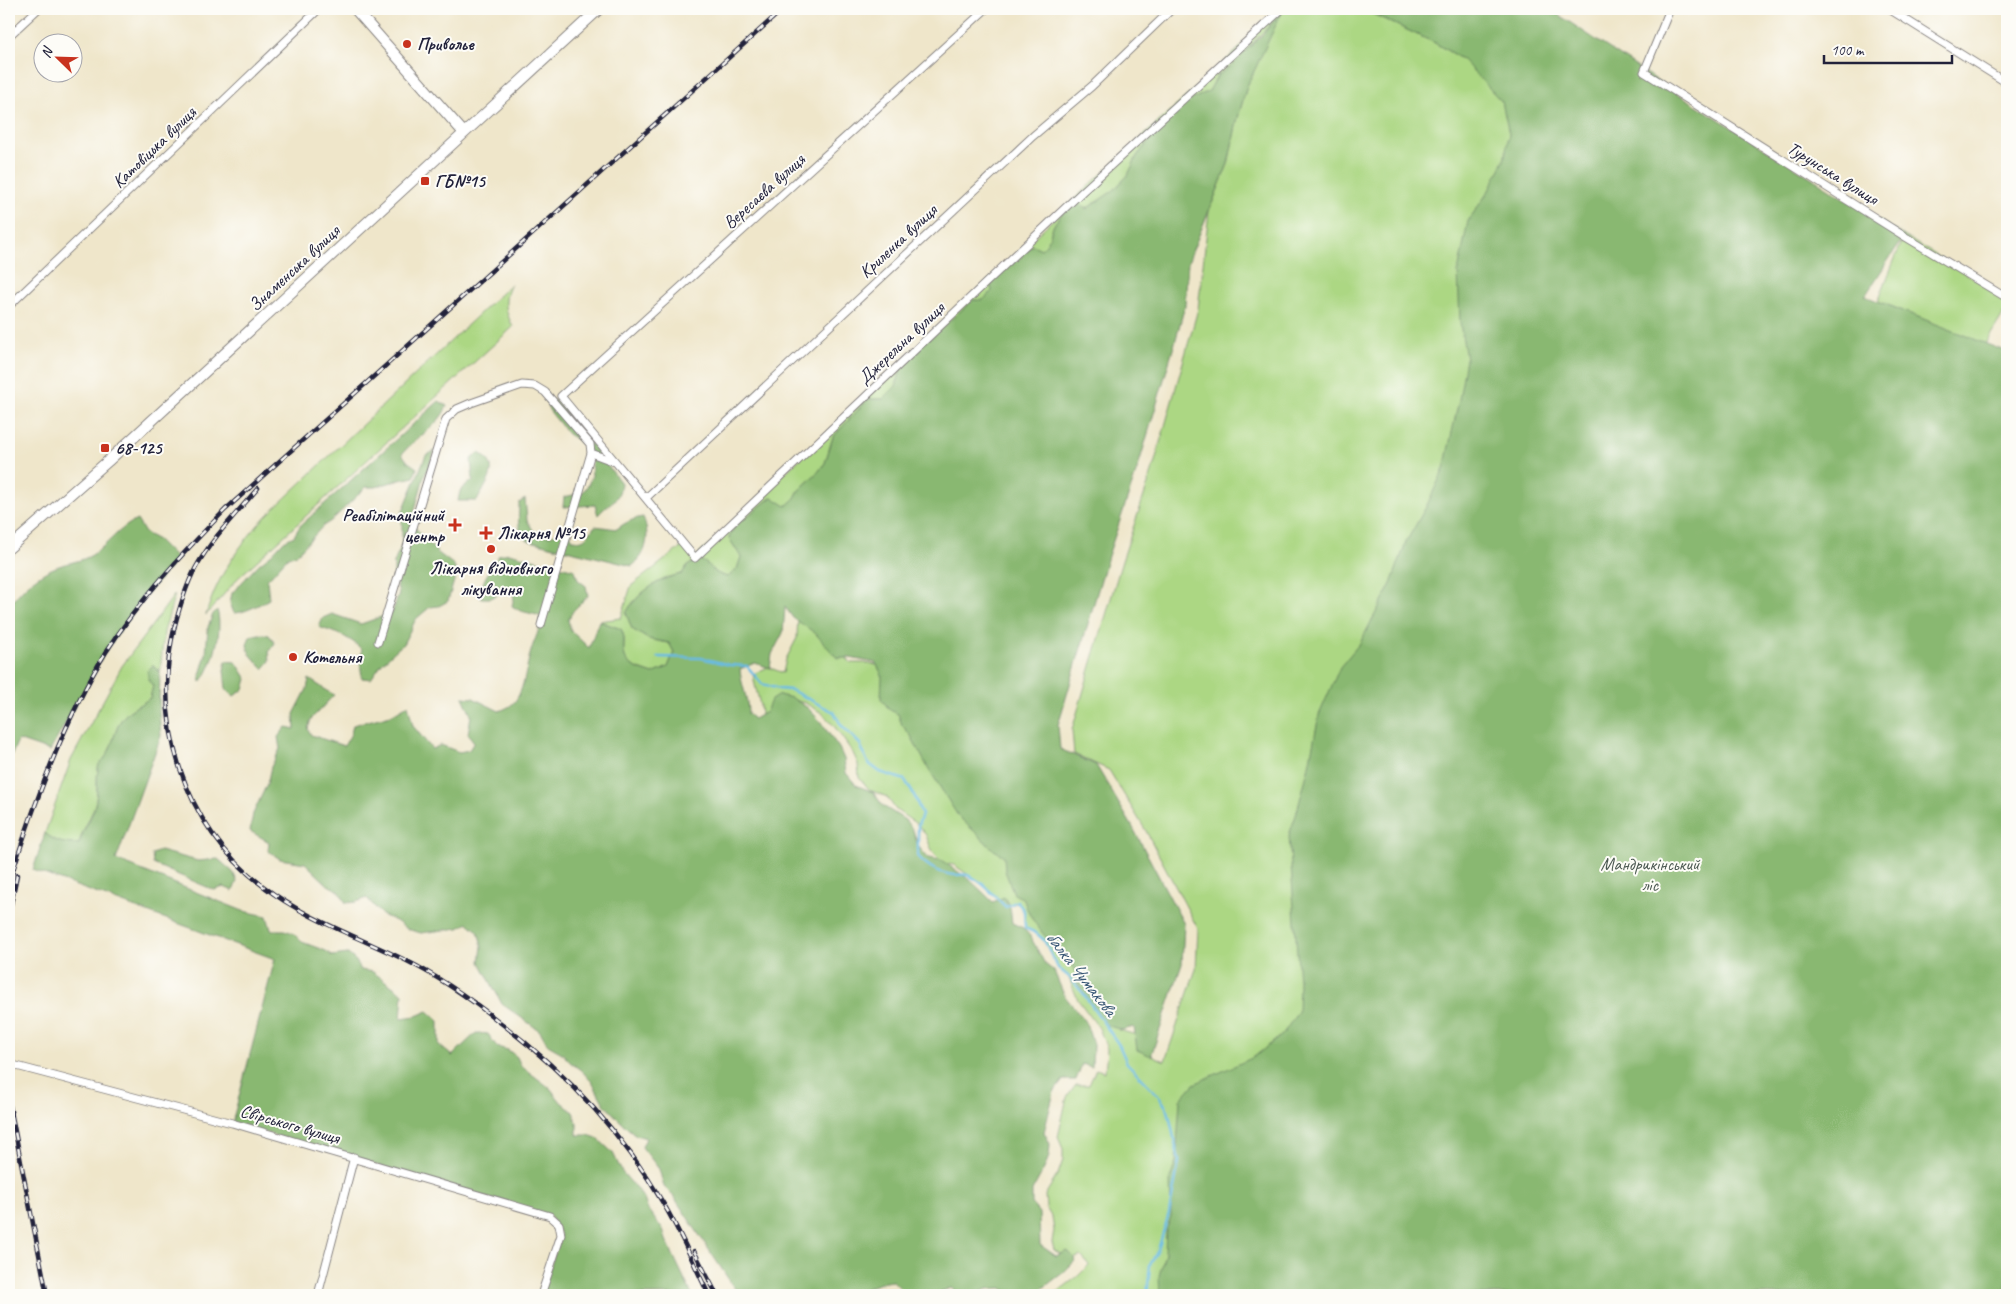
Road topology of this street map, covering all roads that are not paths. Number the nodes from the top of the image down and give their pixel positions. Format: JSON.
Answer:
{"nodes":[{"id":1,"x":37,"y":9,"type":"edge"},
{"id":2,"x":320,"y":9,"type":"edge"},
{"id":3,"x":354,"y":9,"type":"edge"},
{"id":4,"x":599,"y":9,"type":"edge"},
{"id":5,"x":986,"y":9,"type":"edge"},
{"id":6,"x":1172,"y":9,"type":"edge"},
{"id":7,"x":1282,"y":9,"type":"edge"},
{"id":8,"x":1670,"y":9,"type":"edge"},
{"id":9,"x":1888,"y":9,"type":"edge"},
{"id":10,"x":9,"y":36,"type":"edge"},
{"id":11,"x":2007,"y":83,"type":"edge"},
{"id":12,"x":464,"y":133,"type":"junction"},
{"id":13,"x":2007,"y":298,"type":"edge"},
{"id":14,"x":9,"y":306,"type":"edge"},
{"id":15,"x":561,"y":396,"type":"joint"},
{"id":16,"x":591,"y":453,"type":"junction"},
{"id":17,"x":615,"y":462,"type":"junction"},
{"id":18,"x":646,"y":498,"type":"junction"},
{"id":19,"x":9,"y":548,"type":"edge"},
{"id":20,"x":541,"y":625,"type":"dead end"},
{"id":21,"x":378,"y":642,"type":"dead end"},
{"id":22,"x":9,"y":1064,"type":"edge"},
{"id":23,"x":354,"y":1157,"type":"junction"},
{"id":24,"x":318,"y":1295,"type":"edge"},
{"id":25,"x":541,"y":1295,"type":"edge"}],
"edges":[{"from":1,"to":10,"type":"street"},
{"from":2,"to":14,"type":"street","name":"Катовіцька вулиця"},
{"from":3,"to":12,"type":"main road"},
{"from":4,"to":12,"type":"main road","name":"Знаменська вулиця"},
{"from":5,"to":15,"type":"street","name":"Вересаєва вулиця"},
{"from":6,"to":18,"type":"street","name":"Криленка вулиця"},
{"from":7,"to":18,"type":"street","name":"Джерельна вулиця"},
{"from":8,"to":13,"type":"street","name":"Турунська вулиця"},
{"from":9,"to":11,"type":"street"},
{"from":12,"to":19,"type":"main road","name":"Знаменська вулиця"},
{"from":15,"to":17,"type":"street","name":"Джерельна вулиця"},
{"from":16,"to":17,"type":"street"},
{"from":16,"to":20,"type":"street"},
{"from":16,"to":21,"type":"street"},
{"from":17,"to":18,"type":"street","name":"Джерельна вулиця"},
{"from":22,"to":23,"type":"street","name":"Свірського вулиця"},
{"from":23,"to":24,"type":"street"},
{"from":23,"to":25,"type":"street","name":"Свірського вулиця"}]}
